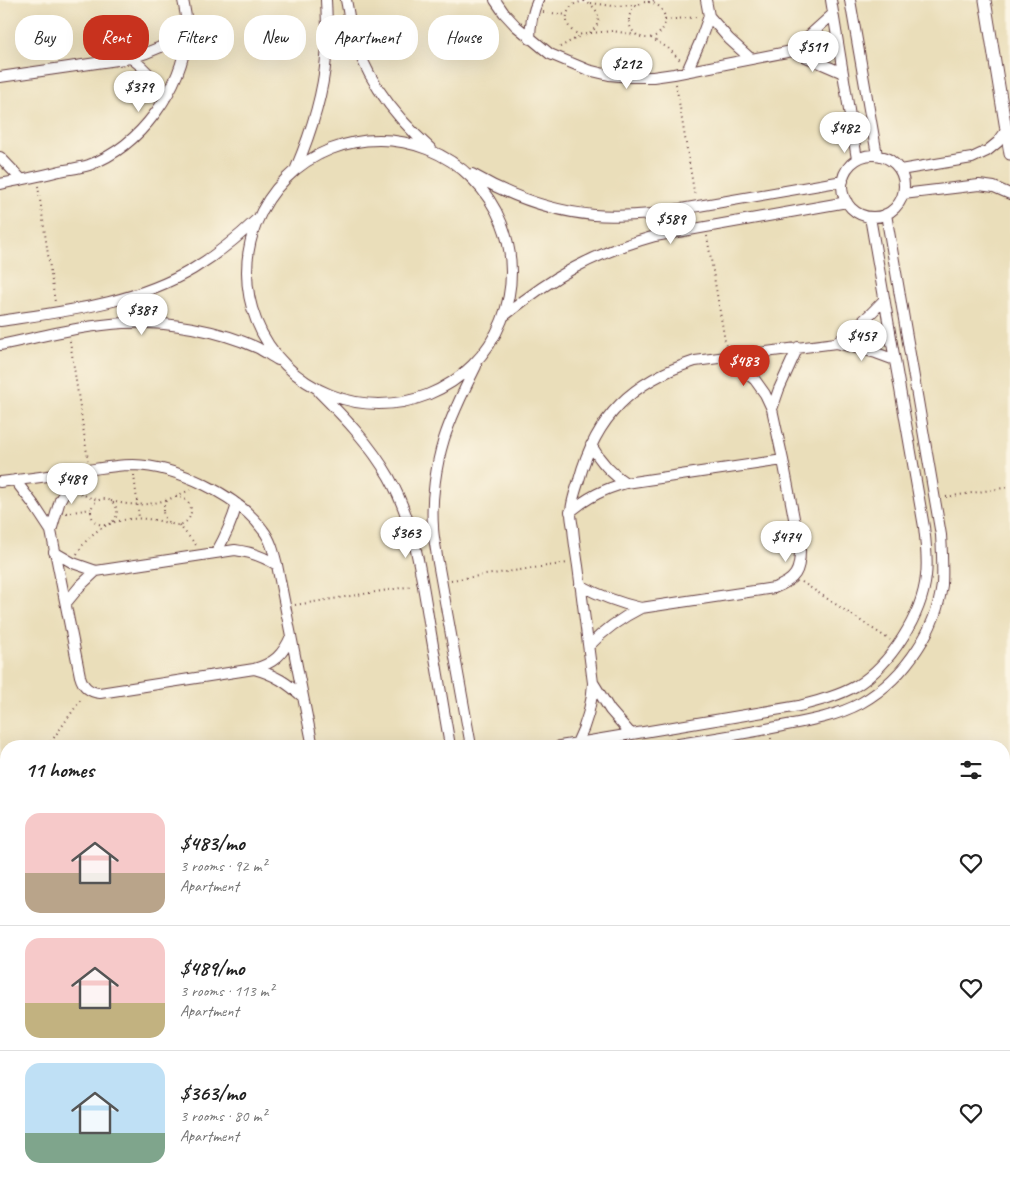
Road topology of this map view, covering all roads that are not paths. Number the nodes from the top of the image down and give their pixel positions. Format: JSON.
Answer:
{"nodes":[{"id":1,"x":184,"y":0,"type":"edge"},
{"id":2,"x":326,"y":0,"type":"edge"},
{"id":3,"x":346,"y":0,"type":"edge"},
{"id":4,"x":495,"y":0,"type":"edge"},
{"id":5,"x":538,"y":0,"type":"edge"},
{"id":6,"x":706,"y":0,"type":"edge"},
{"id":7,"x":831,"y":0,"type":"edge"},
{"id":8,"x":850,"y":0,"type":"edge"},
{"id":9,"x":985,"y":0,"type":"edge"},
{"id":10,"x":833,"y":14,"type":"junction"},
{"id":11,"x":186,"y":15,"type":"edge"},
{"id":12,"x":709,"y":16,"type":"junction"},
{"id":13,"x":530,"y":39,"type":"junction"},
{"id":14,"x":792,"y":51,"type":"junction"},
{"id":15,"x":751,"y":59,"type":"junction"},
{"id":16,"x":117,"y":60,"type":"edge"},
{"id":17,"x":134,"y":60,"type":"edge"},
{"id":18,"x":182,"y":60,"type":"edge"},
{"id":19,"x":687,"y":71,"type":"junction"},
{"id":20,"x":843,"y":72,"type":"junction"},
{"id":21,"x":0,"y":77,"type":"edge"},
{"id":22,"x":166,"y":97,"type":"junction"},
{"id":23,"x":1006,"y":131,"type":"junction"},
{"id":24,"x":436,"y":153,"type":"junction"},
{"id":25,"x":1010,"y":154,"type":"edge"},
{"id":26,"x":877,"y":155,"type":"junction"},
{"id":27,"x":0,"y":157,"type":"edge"},
{"id":28,"x":857,"y":159,"type":"junction"},
{"id":29,"x":296,"y":168,"type":"junction"},
{"id":30,"x":460,"y":168,"type":"junction"},
{"id":31,"x":900,"y":170,"type":"junction"},
{"id":32,"x":21,"y":180,"type":"junction"},
{"id":33,"x":843,"y":181,"type":"junction"},
{"id":34,"x":0,"y":184,"type":"edge"},
{"id":35,"x":903,"y":194,"type":"junction"},
{"id":36,"x":1010,"y":194,"type":"edge"},
{"id":37,"x":847,"y":202,"type":"junction"},
{"id":38,"x":886,"y":214,"type":"junction"},
{"id":39,"x":870,"y":217,"type":"junction"},
{"id":40,"x":257,"y":220,"type":"junction"},
{"id":41,"x":884,"y":300,"type":"junction"},
{"id":42,"x":504,"y":316,"type":"junction"},
{"id":43,"x":0,"y":321,"type":"edge"},
{"id":44,"x":836,"y":343,"type":"junction"},
{"id":45,"x":0,"y":345,"type":"edge"},
{"id":46,"x":798,"y":348,"type":"junction"},
{"id":47,"x":728,"y":357,"type":"junction"},
{"id":48,"x":895,"y":360,"type":"junction"},
{"id":49,"x":477,"y":362,"type":"junction"},
{"id":50,"x":282,"y":363,"type":"junction"},
{"id":51,"x":316,"y":389,"type":"junction"},
{"id":52,"x":772,"y":410,"type":"junction"},
{"id":53,"x":591,"y":445,"type":"junction"},
{"id":54,"x":783,"y":460,"type":"junction"},
{"id":55,"x":76,"y":472,"type":"junction"},
{"id":56,"x":15,"y":480,"type":"junction"},
{"id":57,"x":0,"y":482,"type":"edge"},
{"id":58,"x":626,"y":482,"type":"junction"},
{"id":59,"x":237,"y":504,"type":"junction"},
{"id":60,"x":570,"y":512,"type":"junction"},
{"id":61,"x":51,"y":531,"type":"junction"},
{"id":62,"x":54,"y":552,"type":"junction"},
{"id":63,"x":216,"y":553,"type":"junction"},
{"id":64,"x":278,"y":565,"type":"junction"},
{"id":65,"x":96,"y":571,"type":"junction"},
{"id":66,"x":580,"y":586,"type":"junction"},
{"id":67,"x":66,"y":603,"type":"junction"},
{"id":68,"x":641,"y":608,"type":"junction"},
{"id":69,"x":291,"y":635,"type":"junction"},
{"id":70,"x":588,"y":646,"type":"junction"},
{"id":71,"x":254,"y":670,"type":"junction"},
{"id":72,"x":593,"y":683,"type":"junction"},
{"id":73,"x":303,"y":698,"type":"junction"},
{"id":74,"x":631,"y":734,"type":"junction"},
{"id":75,"x":311,"y":740,"type":"edge"},
{"id":76,"x":449,"y":740,"type":"edge"},
{"id":77,"x":470,"y":740,"type":"edge"},
{"id":78,"x":578,"y":740,"type":"edge"},
{"id":79,"x":595,"y":740,"type":"edge"},
{"id":80,"x":703,"y":740,"type":"edge"}],
"edges":[{"from":1,"to":11,"type":"street"},
{"from":2,"to":29,"type":"street"},
{"from":3,"to":24,"type":"street"},
{"from":4,"to":13,"type":"street"},
{"from":5,"to":13,"type":"street"},
{"from":6,"to":12,"type":"street"},
{"from":7,"to":10,"type":"street"},
{"from":8,"to":26,"type":"street"},
{"from":9,"to":23,"type":"street"},
{"from":10,"to":14,"type":"street"},
{"from":10,"to":20,"type":"street"},
{"from":12,"to":15,"type":"street"},
{"from":12,"to":19,"type":"street"},
{"from":13,"to":19,"type":"street"},
{"from":14,"to":15,"type":"street"},
{"from":14,"to":20,"type":"street"},
{"from":15,"to":19,"type":"street"},
{"from":16,"to":21,"type":"street"},
{"from":17,"to":22,"type":"street"},
{"from":18,"to":22,"type":"street"},
{"from":20,"to":28,"type":"street"},
{"from":22,"to":32,"type":"street"},
{"from":23,"to":25,"type":"street"},
{"from":23,"to":31,"type":"street"},
{"from":24,"to":29,"type":"street"},
{"from":24,"to":30,"type":"street"},
{"from":26,"to":28,"type":"street"},
{"from":26,"to":31,"type":"street"},
{"from":27,"to":32,"type":"street"},
{"from":28,"to":33,"type":"street"},
{"from":29,"to":40,"type":"street"},
{"from":30,"to":33,"type":"street"},
{"from":30,"to":42,"type":"street"},
{"from":31,"to":35,"type":"street"},
{"from":32,"to":34,"type":"street"},
{"from":33,"to":37,"type":"street"},
{"from":35,"to":36,"type":"street"},
{"from":35,"to":38,"type":"street"},
{"from":37,"to":39,"type":"street"},
{"from":37,"to":42,"type":"street"},
{"from":38,"to":39,"type":"street"},
{"from":38,"to":80,"type":"street"},
{"from":39,"to":41,"type":"street"},
{"from":40,"to":43,"type":"street"},
{"from":40,"to":50,"type":"street"},
{"from":41,"to":44,"type":"street"},
{"from":41,"to":48,"type":"street"},
{"from":42,"to":49,"type":"street"},
{"from":44,"to":46,"type":"street"},
{"from":44,"to":48,"type":"street"},
{"from":45,"to":50,"type":"street"},
{"from":46,"to":47,"type":"street"},
{"from":46,"to":52,"type":"street"},
{"from":47,"to":52,"type":"street"},
{"from":47,"to":53,"type":"street"},
{"from":48,"to":74,"type":"street"},
{"from":49,"to":51,"type":"street"},
{"from":49,"to":77,"type":"street"},
{"from":50,"to":51,"type":"street"},
{"from":51,"to":76,"type":"street"},
{"from":52,"to":54,"type":"street"},
{"from":53,"to":58,"type":"street"},
{"from":53,"to":60,"type":"street"},
{"from":54,"to":58,"type":"street"},
{"from":54,"to":68,"type":"street"},
{"from":55,"to":56,"type":"street"},
{"from":55,"to":59,"type":"street"},
{"from":55,"to":61,"type":"street"},
{"from":56,"to":57,"type":"street"},
{"from":56,"to":61,"type":"street"},
{"from":58,"to":60,"type":"street"},
{"from":59,"to":63,"type":"street"},
{"from":59,"to":64,"type":"street"},
{"from":60,"to":66,"type":"street"},
{"from":61,"to":62,"type":"street"},
{"from":62,"to":65,"type":"street"},
{"from":62,"to":67,"type":"street"},
{"from":63,"to":64,"type":"street"},
{"from":63,"to":65,"type":"street"},
{"from":64,"to":69,"type":"street"},
{"from":65,"to":67,"type":"street"},
{"from":66,"to":68,"type":"street"},
{"from":66,"to":70,"type":"street"},
{"from":67,"to":71,"type":"street"},
{"from":68,"to":70,"type":"street"},
{"from":69,"to":71,"type":"street"},
{"from":69,"to":73,"type":"street"},
{"from":70,"to":72,"type":"street"},
{"from":71,"to":73,"type":"street"},
{"from":72,"to":74,"type":"street"},
{"from":72,"to":78,"type":"street"},
{"from":73,"to":75,"type":"street"},
{"from":74,"to":79,"type":"street"}]}
